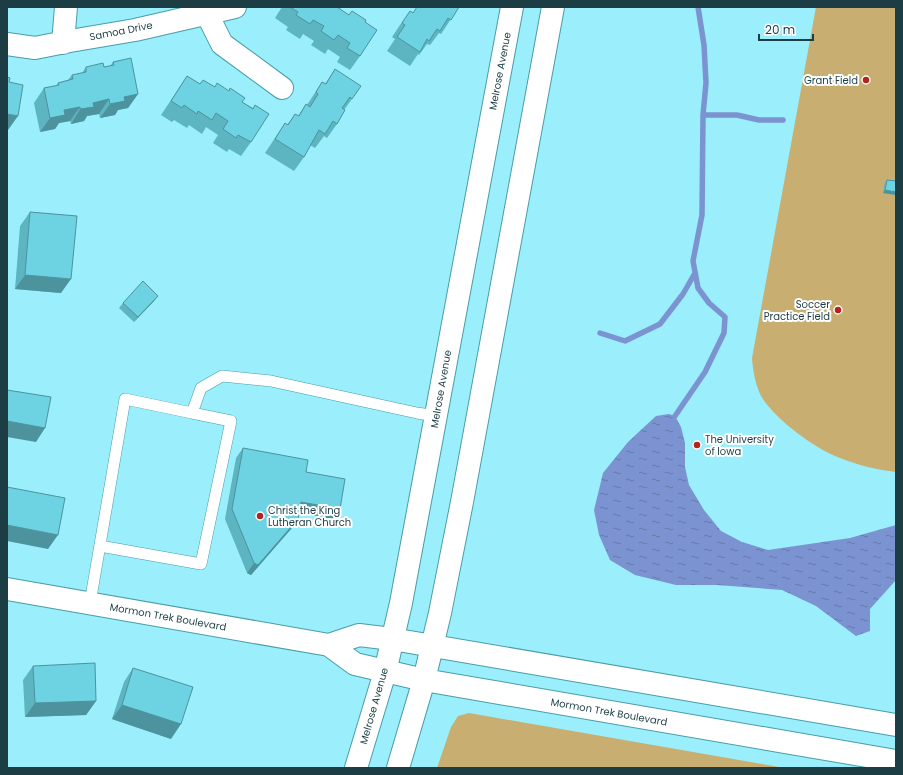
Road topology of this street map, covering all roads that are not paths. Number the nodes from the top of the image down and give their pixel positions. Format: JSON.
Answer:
{"nodes":[{"id":1,"x":66,"y":7,"type":"edge"},
{"id":2,"x":235,"y":7,"type":"edge"},
{"id":3,"x":512,"y":7,"type":"edge"},
{"id":4,"x":552,"y":9,"type":"edge"},
{"id":5,"x":207,"y":14,"type":"junction"},
{"id":6,"x":63,"y":43,"type":"junction"},
{"id":7,"x":7,"y":44,"type":"edge"},
{"id":8,"x":282,"y":88,"type":"dead end"},
{"id":9,"x":192,"y":412,"type":"junction"},
{"id":10,"x":436,"y":416,"type":"junction"},
{"id":11,"x":100,"y":546,"type":"junction"},
{"id":12,"x":7,"y":589,"type":"edge"},
{"id":13,"x":90,"y":603,"type":"junction"},
{"id":14,"x":392,"y":639,"type":"junction"},
{"id":15,"x":329,"y":645,"type":"junction"},
{"id":16,"x":432,"y":646,"type":"junction"},
{"id":17,"x":384,"y":672,"type":"junction"},
{"id":18,"x":424,"y":680,"type":"junction"},
{"id":19,"x":896,"y":725,"type":"edge"},
{"id":20,"x":896,"y":761,"type":"edge"},
{"id":21,"x":356,"y":768,"type":"edge"},
{"id":22,"x":398,"y":768,"type":"edge"}],
"edges":[{"from":1,"to":6,"type":"main road"},
{"from":2,"to":5,"type":"main road","name":"Samoa Drive"},
{"from":3,"to":10,"type":"main road","name":"Melrose Avenue"},
{"from":4,"to":16,"type":"main road"},
{"from":5,"to":6,"type":"main road","name":"Samoa Drive"},
{"from":5,"to":8,"type":"main road"},
{"from":6,"to":7,"type":"main road","name":"Samoa Drive"},
{"from":9,"to":10,"type":"lane"},
{"from":9,"to":11,"type":"lane"},
{"from":9,"to":11,"type":"lane"},
{"from":10,"to":14,"type":"main road","name":"Melrose Avenue"},
{"from":11,"to":13,"type":"lane"},
{"from":12,"to":13,"type":"main road","name":"Mormon Trek Boulevard"},
{"from":13,"to":15,"type":"main road","name":"Mormon Trek Boulevard"},
{"from":14,"to":15,"type":"main road","name":"Mormon Trek Boulevard"},
{"from":14,"to":16,"type":"main road","name":"Mormon Trek Boulevard"},
{"from":14,"to":17,"type":"main road","name":"Melrose Avenue"},
{"from":15,"to":17,"type":"main road","name":"Mormon Trek Boulevard"},
{"from":16,"to":18,"type":"main road"},
{"from":16,"to":19,"type":"main road","name":"Mormon Trek Boulevard"},
{"from":17,"to":18,"type":"main road","name":"Mormon Trek Boulevard"},
{"from":17,"to":21,"type":"main road","name":"Melrose Avenue"},
{"from":18,"to":20,"type":"main road","name":"Mormon Trek Boulevard"},
{"from":18,"to":22,"type":"main road"}]}
